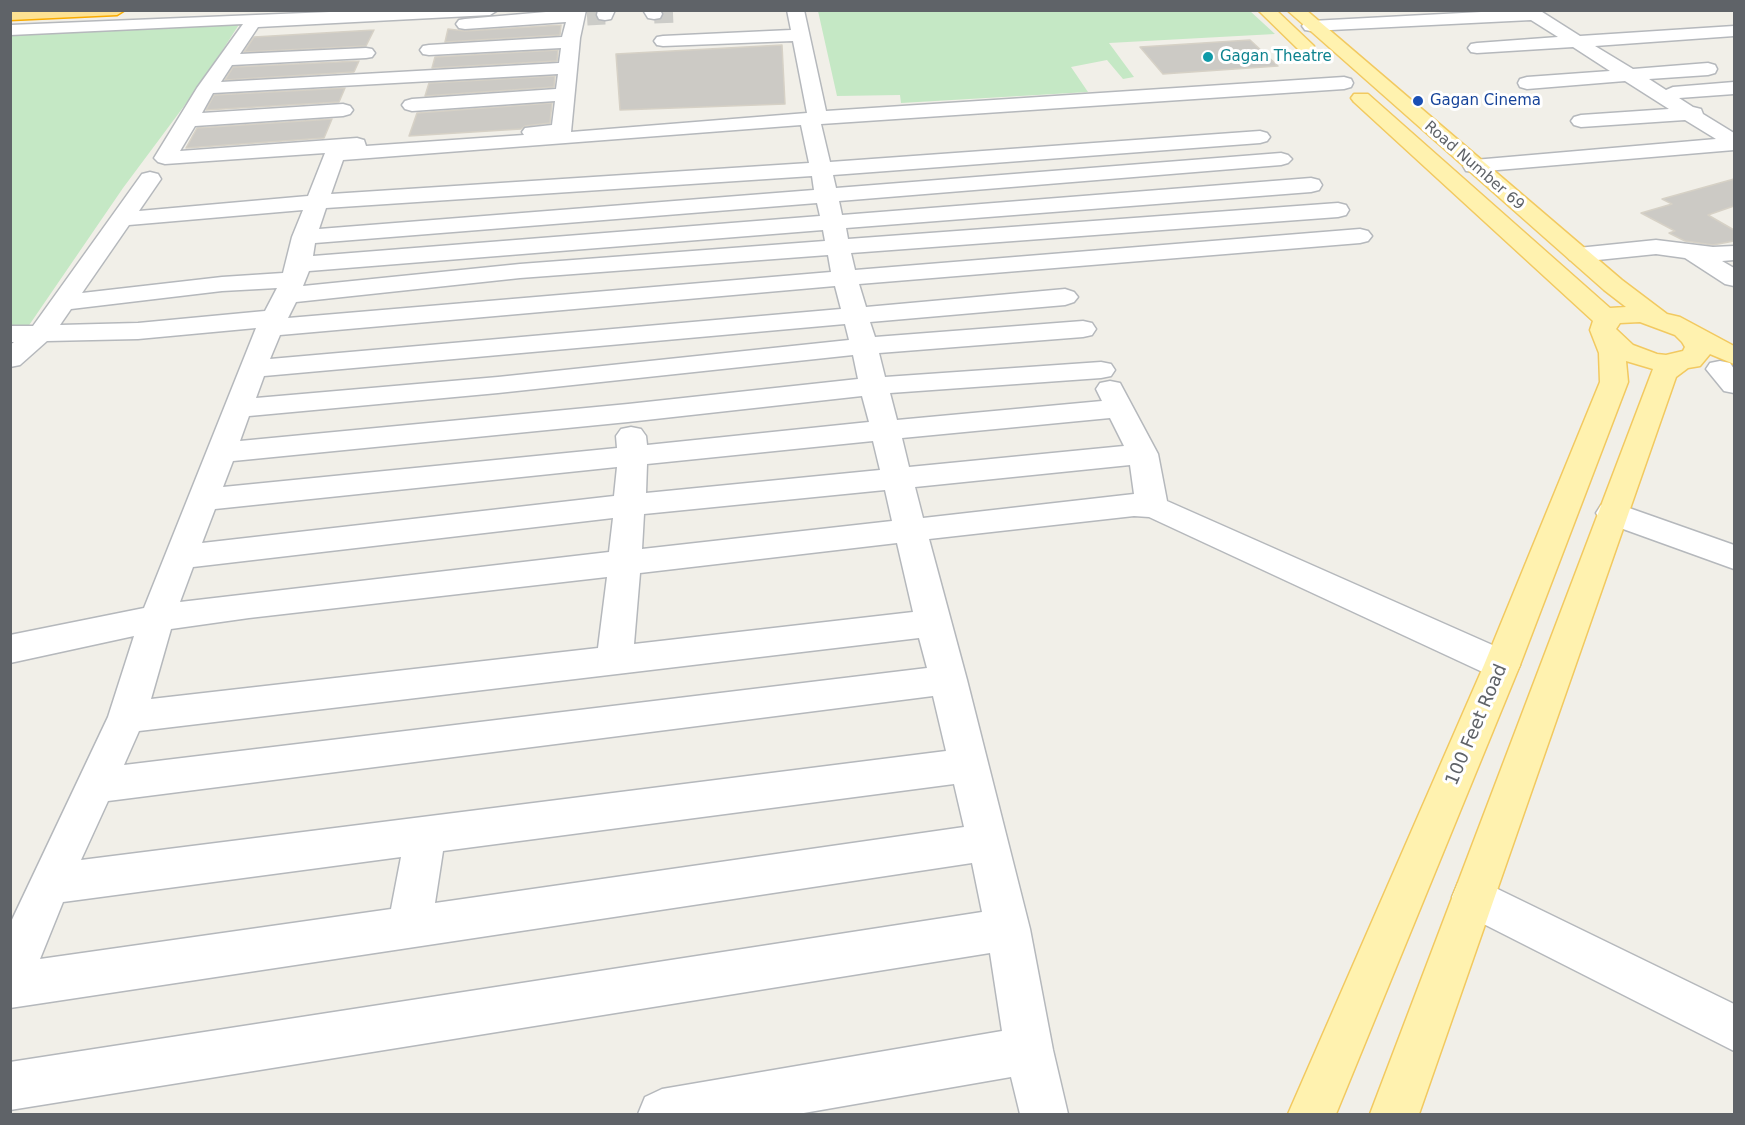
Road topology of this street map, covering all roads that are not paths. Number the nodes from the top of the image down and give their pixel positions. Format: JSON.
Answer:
{"nodes":[{"id":1,"x":117,"y":10,"type":"edge"},
{"id":2,"x":400,"y":10,"type":"edge"},
{"id":3,"x":490,"y":10,"type":"edge"},
{"id":4,"x":795,"y":10,"type":"edge"},
{"id":5,"x":1266,"y":10,"type":"edge"},
{"id":6,"x":1398,"y":10,"type":"edge"},
{"id":7,"x":581,"y":13,"type":"edge"},
{"id":8,"x":10,"y":15,"type":"edge"},
{"id":9,"x":1687,"y":15,"type":"dead end"},
{"id":10,"x":1537,"y":16,"type":"edge"},
{"id":11,"x":1302,"y":17,"type":"edge"},
{"id":12,"x":438,"y":19,"type":"junction"},
{"id":13,"x":1582,"y":21,"type":"dead end"},
{"id":14,"x":376,"y":29,"type":"junction"},
{"id":15,"x":10,"y":30,"type":"edge"},
{"id":16,"x":1726,"y":32,"type":"edge"},
{"id":17,"x":244,"y":35,"type":"junction"},
{"id":18,"x":802,"y":35,"type":"junction"},
{"id":19,"x":663,"y":41,"type":"dead end"},
{"id":20,"x":1576,"y":41,"type":"junction"},
{"id":21,"x":571,"y":42,"type":"junction"},
{"id":22,"x":1734,"y":42,"type":"edge"},
{"id":23,"x":1478,"y":48,"type":"dead end"},
{"id":24,"x":1734,"y":49,"type":"edge"},
{"id":25,"x":429,"y":50,"type":"junction"},
{"id":26,"x":366,"y":53,"type":"junction"},
{"id":27,"x":1635,"y":56,"type":"dead end"},
{"id":28,"x":1602,"y":58,"type":"junction"},
{"id":29,"x":226,"y":60,"type":"junction"},
{"id":30,"x":1568,"y":60,"type":"dead end"},
{"id":31,"x":569,"y":68,"type":"junction"},
{"id":32,"x":1629,"y":75,"type":"junction"},
{"id":33,"x":422,"y":77,"type":"junction"},
{"id":34,"x":356,"y":79,"type":"junction"},
{"id":35,"x":1344,"y":82,"type":"junction"},
{"id":36,"x":1527,"y":83,"type":"dead end"},
{"id":37,"x":207,"y":88,"type":"junction"},
{"id":38,"x":1734,"y":88,"type":"edge"},
{"id":39,"x":566,"y":94,"type":"junction"},
{"id":40,"x":1659,"y":94,"type":"junction"},
{"id":41,"x":1624,"y":97,"type":"dead end"},
{"id":42,"x":1231,"y":105,"type":"junction"},
{"id":43,"x":343,"y":110,"type":"junction"},
{"id":44,"x":1723,"y":111,"type":"dead end"},
{"id":45,"x":1689,"y":113,"type":"junction"},
{"id":46,"x":189,"y":120,"type":"junction"},
{"id":47,"x":1581,"y":121,"type":"dead end"},
{"id":48,"x":406,"y":130,"type":"junction"},
{"id":49,"x":1260,"y":137,"type":"junction"},
{"id":50,"x":1734,"y":143,"type":"edge"},
{"id":51,"x":334,"y":145,"type":"junction"},
{"id":52,"x":1281,"y":159,"type":"junction"},
{"id":53,"x":1474,"y":166,"type":"junction"},
{"id":54,"x":150,"y":179,"type":"dead end"},
{"id":55,"x":824,"y":179,"type":"junction"},
{"id":56,"x":1311,"y":185,"type":"junction"},
{"id":57,"x":332,"y":186,"type":"junction"},
{"id":58,"x":1013,"y":207,"type":"junction"},
{"id":59,"x":1338,"y":210,"type":"junction"},
{"id":60,"x":124,"y":219,"type":"junction"},
{"id":61,"x":526,"y":219,"type":"junction"},
{"id":62,"x":1028,"y":234,"type":"junction"},
{"id":63,"x":1694,"y":253,"type":"junction"},
{"id":64,"x":1734,"y":253,"type":"edge"},
{"id":65,"x":1578,"y":255,"type":"junction"},
{"id":66,"x":521,"y":258,"type":"junction"},
{"id":67,"x":1044,"y":262,"type":"junction"},
{"id":68,"x":1734,"y":279,"type":"edge"},
{"id":69,"x":288,"y":287,"type":"junction"},
{"id":70,"x":1065,"y":297,"type":"junction"},
{"id":71,"x":61,"y":303,"type":"junction"},
{"id":72,"x":516,"y":305,"type":"junction"},
{"id":73,"x":1657,"y":318,"type":"junction"},
{"id":74,"x":1605,"y":325,"type":"junction"},
{"id":75,"x":1083,"y":328,"type":"junction"},
{"id":76,"x":42,"y":332,"type":"junction"},
{"id":77,"x":860,"y":332,"type":"junction"},
{"id":78,"x":10,"y":334,"type":"edge"},
{"id":79,"x":507,"y":346,"type":"junction"},
{"id":80,"x":1684,"y":351,"type":"junction"},
{"id":81,"x":10,"y":359,"type":"edge"},
{"id":82,"x":254,"y":369,"type":"junction"},
{"id":83,"x":629,"y":369,"type":"junction"},
{"id":84,"x":1101,"y":370,"type":"junction"},
{"id":85,"x":1731,"y":371,"type":"edge"},
{"id":86,"x":498,"y":385,"type":"junction"},
{"id":87,"x":873,"y":386,"type":"junction"},
{"id":88,"x":239,"y":408,"type":"junction"},
{"id":89,"x":1120,"y":408,"type":"junction"},
{"id":90,"x":628,"y":413,"type":"junction"},
{"id":91,"x":885,"y":430,"type":"junction"},
{"id":92,"x":222,"y":452,"type":"junction"},
{"id":93,"x":1143,"y":454,"type":"junction"},
{"id":94,"x":633,"y":456,"type":"junction"},
{"id":95,"x":897,"y":478,"type":"junction"},
{"id":96,"x":203,"y":500,"type":"junction"},
{"id":97,"x":629,"y":505,"type":"junction"},
{"id":98,"x":1152,"y":507,"type":"junction"},
{"id":99,"x":1612,"y":513,"type":"junction"},
{"id":100,"x":911,"y":532,"type":"junction"},
{"id":101,"x":1734,"y":556,"type":"edge"},
{"id":102,"x":181,"y":557,"type":"junction"},
{"id":103,"x":625,"y":562,"type":"junction"},
{"id":104,"x":157,"y":618,"type":"junction"},
{"id":105,"x":934,"y":623,"type":"junction"},
{"id":106,"x":10,"y":649,"type":"edge"},
{"id":107,"x":614,"y":661,"type":"junction"},
{"id":108,"x":1502,"y":665,"type":"junction"},
{"id":109,"x":949,"y":680,"type":"junction"},
{"id":110,"x":127,"y":717,"type":"junction"},
{"id":111,"x":969,"y":765,"type":"junction"},
{"id":112,"x":94,"y":786,"type":"junction"},
{"id":113,"x":425,"y":835,"type":"junction"},
{"id":114,"x":988,"y":842,"type":"junction"},
{"id":115,"x":49,"y":884,"type":"junction"},
{"id":116,"x":1473,"y":897,"type":"junction"},
{"id":117,"x":407,"y":928,"type":"junction"},
{"id":118,"x":1008,"y":929,"type":"junction"},
{"id":119,"x":10,"y":978,"type":"edge"},
{"id":120,"x":10,"y":986,"type":"edge"},
{"id":121,"x":1734,"y":1028,"type":"edge"},
{"id":122,"x":1029,"y":1050,"type":"junction"},
{"id":123,"x":10,"y":1086,"type":"edge"},
{"id":124,"x":663,"y":1114,"type":"edge"},
{"id":125,"x":1044,"y":1114,"type":"edge"},
{"id":126,"x":1312,"y":1114,"type":"edge"},
{"id":127,"x":1395,"y":1114,"type":"edge"}],
"edges":[{"from":1,"to":8,"type":"highway"},
{"from":2,"to":15,"type":"street"},
{"from":3,"to":12,"type":"street"},
{"from":4,"to":18,"type":"street"},
{"from":5,"to":35,"type":"main road","name":"Road Number 69"},
{"from":6,"to":11,"type":"street"},
{"from":7,"to":12,"type":"street"},
{"from":7,"to":21,"type":"street"},
{"from":9,"to":16,"type":"street"},
{"from":10,"to":11,"type":"street"},
{"from":10,"to":13,"type":"street"},
{"from":10,"to":20,"type":"street"},
{"from":11,"to":53,"type":"main road","name":"Road Number 69"},
{"from":12,"to":14,"type":"street"},
{"from":12,"to":17,"type":"street"},
{"from":12,"to":25,"type":"street"},
{"from":14,"to":17,"type":"street"},
{"from":14,"to":26,"type":"street"},
{"from":16,"to":20,"type":"street"},
{"from":16,"to":22,"type":"street"},
{"from":17,"to":29,"type":"street"},
{"from":18,"to":19,"type":"street"},
{"from":18,"to":55,"type":"street"},
{"from":20,"to":23,"type":"street"},
{"from":20,"to":28,"type":"street"},
{"from":21,"to":25,"type":"street"},
{"from":21,"to":31,"type":"street"},
{"from":24,"to":32,"type":"street"},
{"from":25,"to":33,"type":"street"},
{"from":26,"to":29,"type":"street"},
{"from":26,"to":34,"type":"street"},
{"from":27,"to":28,"type":"street"},
{"from":28,"to":30,"type":"street"},
{"from":28,"to":32,"type":"street"},
{"from":29,"to":37,"type":"street"},
{"from":31,"to":33,"type":"street"},
{"from":31,"to":39,"type":"street"},
{"from":32,"to":36,"type":"street"},
{"from":32,"to":40,"type":"street"},
{"from":33,"to":34,"type":"street"},
{"from":33,"to":48,"type":"street"},
{"from":34,"to":37,"type":"street"},
{"from":34,"to":43,"type":"street"},
{"from":35,"to":42,"type":"street"},
{"from":35,"to":74,"type":"main road","name":"Road Number 69"},
{"from":37,"to":46,"type":"street"},
{"from":38,"to":40,"type":"street"},
{"from":39,"to":48,"type":"street"},
{"from":39,"to":48,"type":"street"},
{"from":40,"to":41,"type":"street"},
{"from":40,"to":45,"type":"street"},
{"from":42,"to":49,"type":"street"},
{"from":42,"to":55,"type":"street"},
{"from":43,"to":46,"type":"street"},
{"from":43,"to":51,"type":"street"},
{"from":44,"to":45,"type":"street"},
{"from":45,"to":47,"type":"street"},
{"from":45,"to":50,"type":"street"},
{"from":46,"to":51,"type":"street"},
{"from":48,"to":51,"type":"street"},
{"from":48,"to":55,"type":"street"},
{"from":48,"to":57,"type":"street"},
{"from":49,"to":52,"type":"street"},
{"from":49,"to":55,"type":"street"},
{"from":50,"to":53,"type":"street"},
{"from":52,"to":55,"type":"street"},
{"from":52,"to":56,"type":"street"},
{"from":53,"to":65,"type":"main road","name":"Road Number 69"},
{"from":54,"to":60,"type":"street"},
{"from":55,"to":57,"type":"street"},
{"from":55,"to":58,"type":"street"},
{"from":55,"to":61,"type":"street"},
{"from":55,"to":62,"type":"street"},
{"from":55,"to":66,"type":"street"},
{"from":55,"to":67,"type":"street"},
{"from":55,"to":72,"type":"street"},
{"from":55,"to":77,"type":"street"},
{"from":56,"to":58,"type":"street"},
{"from":56,"to":59,"type":"street"},
{"from":57,"to":60,"type":"street"},
{"from":57,"to":69,"type":"street"},
{"from":58,"to":62,"type":"street"},
{"from":59,"to":62,"type":"street"},
{"from":59,"to":67,"type":"street"},
{"from":60,"to":71,"type":"street"},
{"from":61,"to":66,"type":"street"},
{"from":61,"to":69,"type":"street"},
{"from":62,"to":67,"type":"street"},
{"from":63,"to":64,"type":"street"},
{"from":63,"to":65,"type":"street"},
{"from":63,"to":68,"type":"street"},
{"from":65,"to":73,"type":"main road","name":"Road Number 69"},
{"from":66,"to":69,"type":"street"},
{"from":66,"to":69,"type":"street"},
{"from":66,"to":72,"type":"street"},
{"from":67,"to":70,"type":"street"},
{"from":69,"to":71,"type":"street"},
{"from":69,"to":72,"type":"street"},
{"from":69,"to":76,"type":"street"},
{"from":69,"to":82,"type":"street"},
{"from":70,"to":75,"type":"street"},
{"from":70,"to":77,"type":"street"},
{"from":71,"to":76,"type":"street"},
{"from":72,"to":79,"type":"street"},
{"from":73,"to":74,"type":"main road"},
{"from":73,"to":80,"type":"main road"},
{"from":74,"to":80,"type":"main road","name":"Road Number 69"},
{"from":74,"to":108,"type":"main road","name":"100 Feet Road"},
{"from":75,"to":77,"type":"street"},
{"from":75,"to":84,"type":"street"},
{"from":76,"to":78,"type":"street"},
{"from":76,"to":81,"type":"street"},
{"from":77,"to":79,"type":"street"},
{"from":77,"to":83,"type":"street"},
{"from":77,"to":87,"type":"street"},
{"from":79,"to":82,"type":"street"},
{"from":79,"to":86,"type":"street"},
{"from":80,"to":85,"type":"main road"},
{"from":80,"to":99,"type":"main road"},
{"from":82,"to":88,"type":"street"},
{"from":83,"to":86,"type":"street"},
{"from":83,"to":90,"type":"street"},
{"from":84,"to":87,"type":"street"},
{"from":84,"to":89,"type":"street"},
{"from":86,"to":88,"type":"street"},
{"from":87,"to":90,"type":"street"},
{"from":87,"to":91,"type":"street"},
{"from":88,"to":92,"type":"street"},
{"from":89,"to":91,"type":"street"},
{"from":89,"to":93,"type":"street"},
{"from":90,"to":92,"type":"street"},
{"from":90,"to":94,"type":"street"},
{"from":91,"to":94,"type":"street"},
{"from":91,"to":95,"type":"street"},
{"from":92,"to":96,"type":"street"},
{"from":93,"to":95,"type":"street"},
{"from":93,"to":98,"type":"street"},
{"from":94,"to":96,"type":"street"},
{"from":94,"to":97,"type":"street"},
{"from":95,"to":97,"type":"street"},
{"from":95,"to":100,"type":"street"},
{"from":96,"to":102,"type":"street"},
{"from":97,"to":102,"type":"street"},
{"from":97,"to":103,"type":"street"},
{"from":98,"to":100,"type":"street"},
{"from":98,"to":108,"type":"street"},
{"from":99,"to":101,"type":"street"},
{"from":99,"to":116,"type":"main road"},
{"from":100,"to":103,"type":"street"},
{"from":100,"to":105,"type":"street"},
{"from":102,"to":104,"type":"street"},
{"from":103,"to":104,"type":"street"},
{"from":103,"to":107,"type":"street"},
{"from":104,"to":106,"type":"street"},
{"from":104,"to":110,"type":"street"},
{"from":105,"to":107,"type":"street"},
{"from":105,"to":109,"type":"street"},
{"from":107,"to":110,"type":"street"},
{"from":108,"to":126,"type":"main road","name":"100 Feet Road"},
{"from":109,"to":111,"type":"street"},
{"from":109,"to":112,"type":"street"},
{"from":110,"to":112,"type":"street"},
{"from":111,"to":113,"type":"street"},
{"from":111,"to":114,"type":"street"},
{"from":112,"to":115,"type":"street"},
{"from":113,"to":115,"type":"street"},
{"from":113,"to":117,"type":"street"},
{"from":114,"to":117,"type":"street"},
{"from":114,"to":118,"type":"street"},
{"from":115,"to":119,"type":"street"},
{"from":116,"to":121,"type":"street"},
{"from":116,"to":127,"type":"main road"},
{"from":117,"to":120,"type":"street"},
{"from":118,"to":122,"type":"street"},
{"from":118,"to":123,"type":"street"},
{"from":122,"to":124,"type":"street"},
{"from":122,"to":125,"type":"street"}]}
